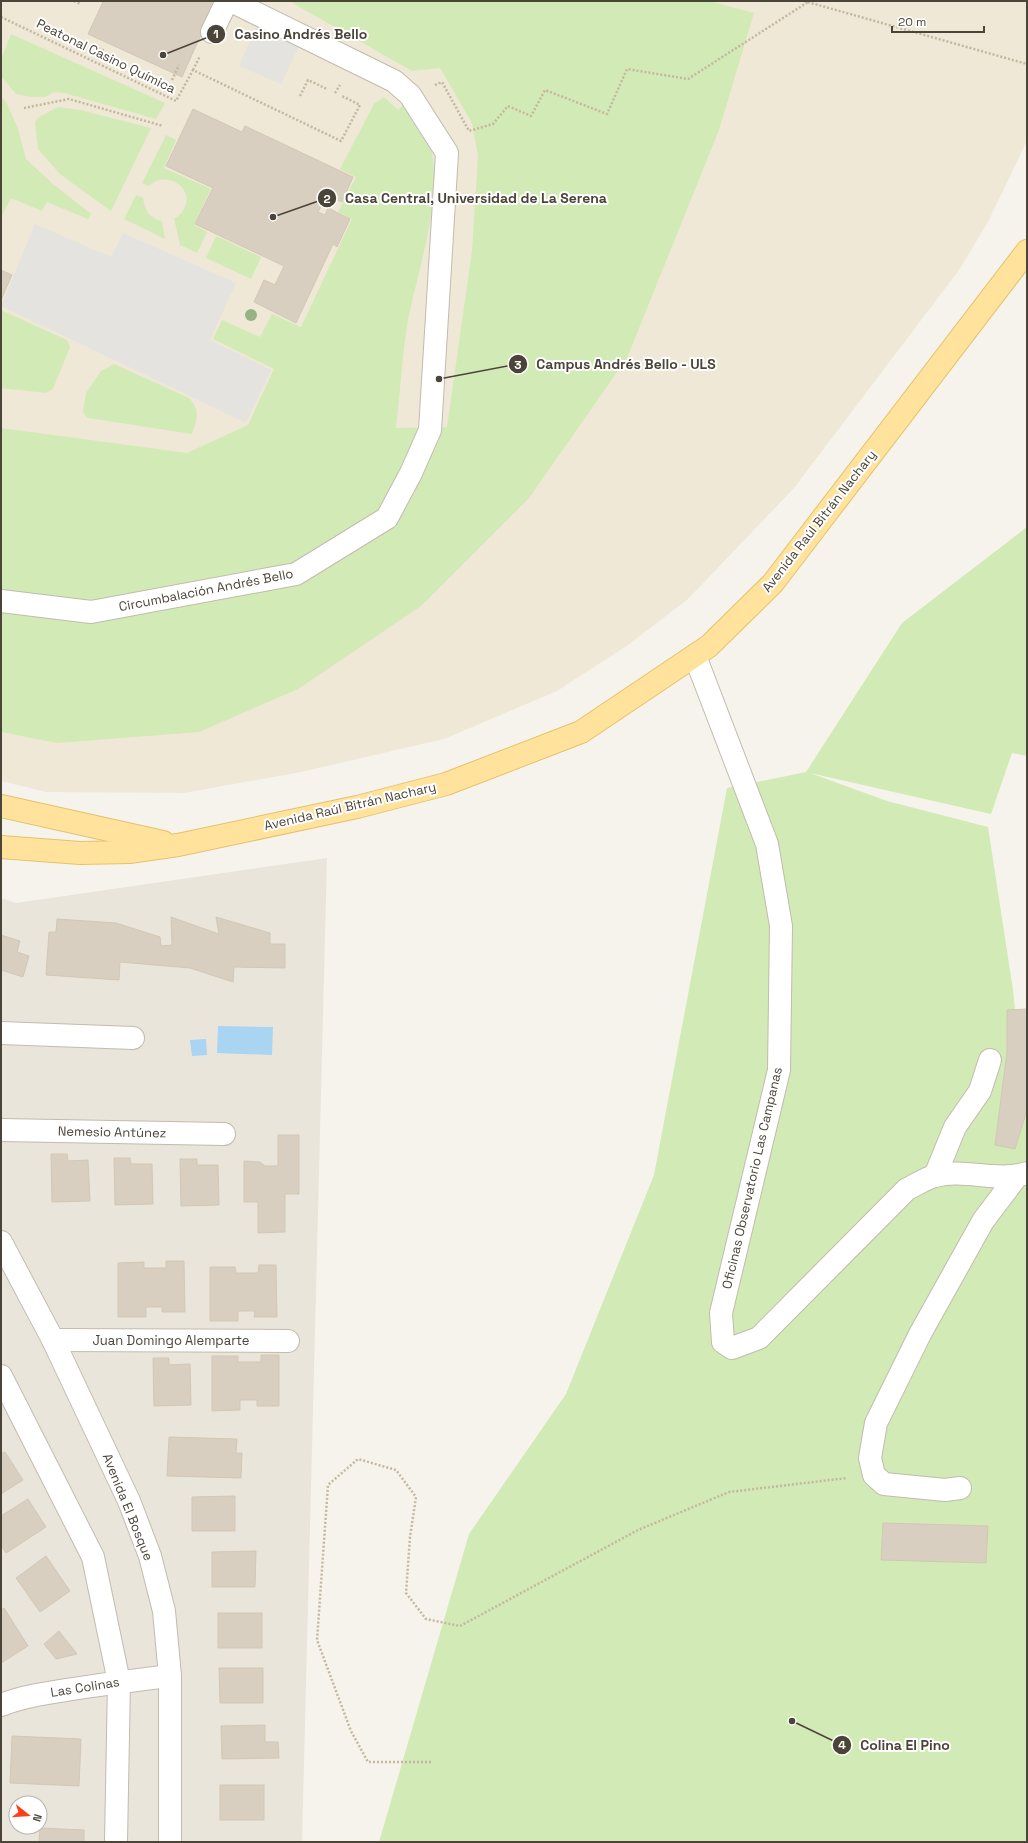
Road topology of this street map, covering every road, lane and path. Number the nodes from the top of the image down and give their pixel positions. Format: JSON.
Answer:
{"nodes":[{"id":1,"x":74,"y":1,"type":"edge"},
{"id":2,"x":806,"y":2,"type":"edge"},
{"id":3,"x":234,"y":3,"type":"edge"},
{"id":4,"x":81,"y":4,"type":"dead end"},
{"id":5,"x":1,"y":17,"type":"edge"},
{"id":6,"x":212,"y":32,"type":"dead end"},
{"id":7,"x":91,"y":45,"type":"dead end"},
{"id":8,"x":105,"y":51,"type":"dead end"},
{"id":9,"x":1027,"y":64,"type":"edge"},
{"id":10,"x":179,"y":65,"type":"dead end"},
{"id":11,"x":172,"y":80,"type":"dead end"},
{"id":12,"x":327,"y":89,"type":"dead end"},
{"id":13,"x":410,"y":95,"type":"junction"},
{"id":14,"x":300,"y":96,"type":"dead end"},
{"id":15,"x":342,"y":96,"type":"dead end"},
{"id":16,"x":24,"y":108,"type":"dead end"},
{"id":17,"x":164,"y":126,"type":"dead end"},
{"id":18,"x":1027,"y":251,"type":"edge"},
{"id":19,"x":1,"y":601,"type":"edge"},
{"id":20,"x":695,"y":656,"type":"junction"},
{"id":21,"x":1,"y":806,"type":"edge"},
{"id":22,"x":178,"y":845,"type":"junction"},
{"id":23,"x":1,"y":847,"type":"edge"},
{"id":24,"x":1,"y":1033,"type":"edge"},
{"id":25,"x":133,"y":1038,"type":"dead end"},
{"id":26,"x":990,"y":1060,"type":"dead end"},
{"id":27,"x":1,"y":1130,"type":"edge"},
{"id":28,"x":224,"y":1134,"type":"dead end"},
{"id":29,"x":1022,"y":1174,"type":"edge"},
{"id":30,"x":935,"y":1176,"type":"junction"},
{"id":31,"x":1,"y":1242,"type":"edge"},
{"id":32,"x":53,"y":1340,"type":"junction"},
{"id":33,"x":288,"y":1341,"type":"dead end"},
{"id":34,"x":1,"y":1376,"type":"edge"},
{"id":35,"x":874,"y":1475,"type":"junction"},
{"id":36,"x":960,"y":1488,"type":"dead end"},
{"id":37,"x":170,"y":1676,"type":"junction"},
{"id":38,"x":119,"y":1682,"type":"junction"},
{"id":39,"x":1,"y":1705,"type":"edge"},
{"id":40,"x":431,"y":1762,"type":"dead end"},
{"id":41,"x":116,"y":1842,"type":"edge"},
{"id":42,"x":170,"y":1842,"type":"edge"}],
"edges":[{"from":1,"to":4,"type":"path"},
{"from":2,"to":9,"type":"path"},
{"from":2,"to":13,"type":"path"},
{"from":3,"to":6,"type":"street"},
{"from":3,"to":13,"type":"street","name":"Circumbalación Andrés Bello"},
{"from":5,"to":15,"type":"path","name":"Peatonal Casino Química"},
{"from":7,"to":8,"type":"path"},
{"from":10,"to":11,"type":"path"},
{"from":12,"to":14,"type":"path"},
{"from":13,"to":19,"type":"street","name":"Circumbalación Andrés Bello"},
{"from":16,"to":17,"type":"path"},
{"from":18,"to":20,"type":"main road","name":"Avenida Raúl Bitrán Nachary"},
{"from":20,"to":22,"type":"main road","name":"Avenida Raúl Bitrán Nachary"},
{"from":20,"to":30,"type":"street","name":"Oficinas Observatorio Las Campanas"},
{"from":21,"to":22,"type":"main road"},
{"from":22,"to":23,"type":"main road","name":"Avenida Raúl Bitrán Nachary"},
{"from":24,"to":25,"type":"street"},
{"from":26,"to":30,"type":"street"},
{"from":27,"to":28,"type":"street","name":"Nemesio Antúnez"},
{"from":29,"to":30,"type":"street","name":"Oficinas Observatorio Las Campanas"},
{"from":29,"to":35,"type":"street"},
{"from":31,"to":32,"type":"street","name":"Avenida El Bosque"},
{"from":32,"to":33,"type":"street","name":"Juan Domingo Alemparte"},
{"from":32,"to":37,"type":"street","name":"Avenida El Bosque"},
{"from":34,"to":38,"type":"street"},
{"from":35,"to":36,"type":"street"},
{"from":35,"to":40,"type":"path"},
{"from":37,"to":38,"type":"street","name":"Las Colinas"},
{"from":37,"to":42,"type":"street","name":"Avenida El Bosque"},
{"from":38,"to":39,"type":"street","name":"Las Colinas"},
{"from":38,"to":41,"type":"street"}]}
